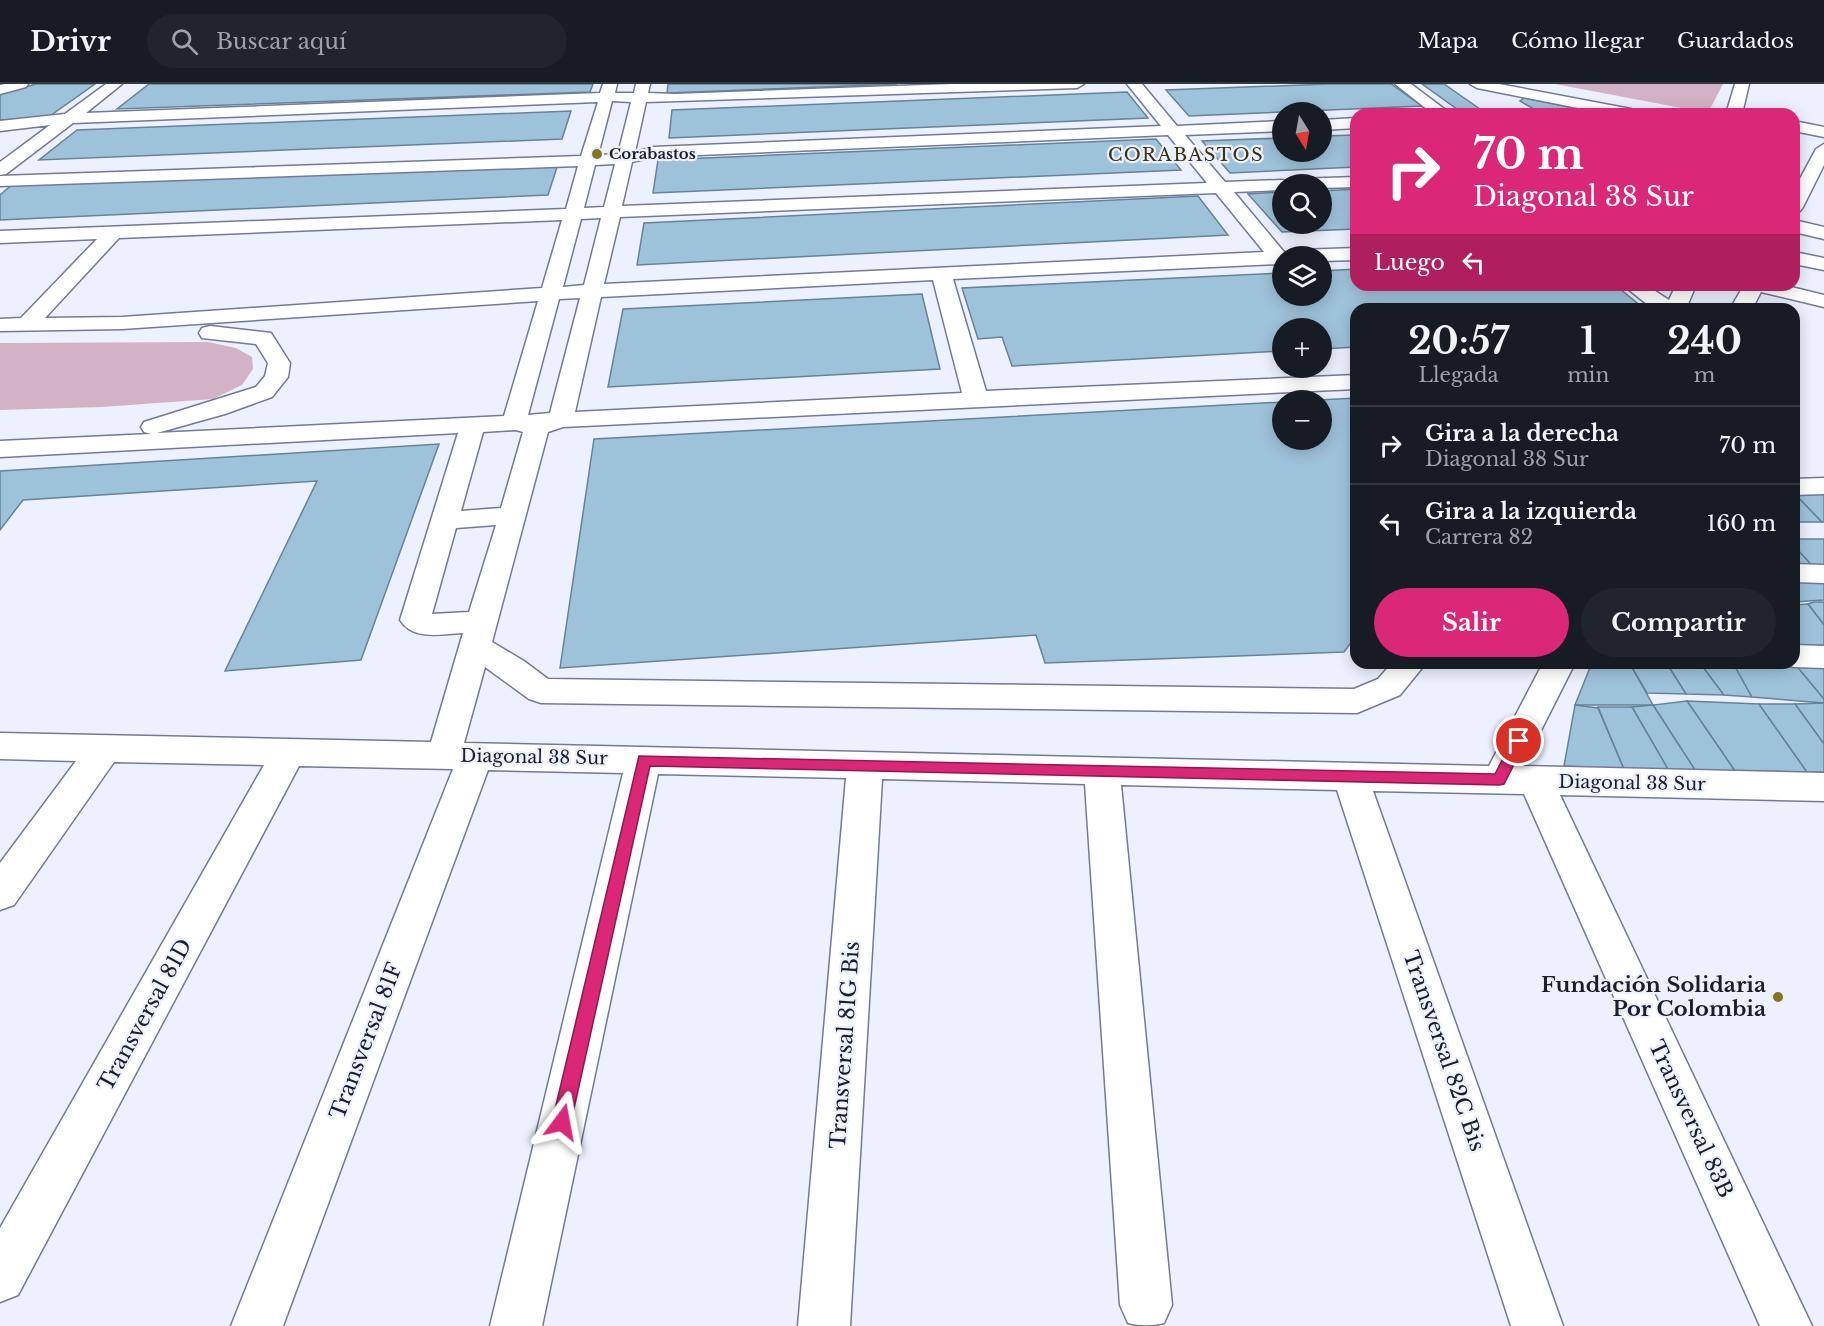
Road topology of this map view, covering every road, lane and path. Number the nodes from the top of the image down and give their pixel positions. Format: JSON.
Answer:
{"nodes":[{"id":1,"x":21,"y":84,"type":"edge"},
{"id":2,"x":116,"y":84,"type":"edge"},
{"id":3,"x":1077,"y":84,"type":"edge"},
{"id":4,"x":1134,"y":84,"type":"edge"},
{"id":5,"x":1402,"y":84,"type":"edge"},
{"id":6,"x":1468,"y":84,"type":"edge"},
{"id":7,"x":1477,"y":84,"type":"edge"},
{"id":8,"x":1742,"y":84,"type":"edge"},
{"id":9,"x":0,"y":90,"type":"edge"},
{"id":10,"x":607,"y":95,"type":"edge"},
{"id":11,"x":640,"y":95,"type":"edge"},
{"id":12,"x":1495,"y":102,"type":"dead end"},
{"id":13,"x":1435,"y":108,"type":"edge"},
{"id":14,"x":1600,"y":108,"type":"edge"},
{"id":15,"x":1736,"y":108,"type":"edge"},
{"id":16,"x":66,"y":122,"type":"junction"},
{"id":17,"x":1350,"y":123,"type":"edge"},
{"id":18,"x":1332,"y":124,"type":"edge"},
{"id":19,"x":1272,"y":126,"type":"edge"},
{"id":20,"x":1800,"y":127,"type":"edge"},
{"id":21,"x":5,"y":130,"type":"edge"},
{"id":22,"x":1172,"y":130,"type":"junction"},
{"id":23,"x":1824,"y":132,"type":"edge"},
{"id":24,"x":626,"y":152,"type":"junction"},
{"id":25,"x":1823,"y":152,"type":"edge"},
{"id":26,"x":590,"y":153,"type":"junction"},
{"id":27,"x":0,"y":172,"type":"edge"},
{"id":28,"x":1817,"y":178,"type":"edge"},
{"id":29,"x":1350,"y":182,"type":"edge"},
{"id":30,"x":1332,"y":183,"type":"edge"},
{"id":31,"x":1272,"y":185,"type":"edge"},
{"id":32,"x":1221,"y":188,"type":"junction"},
{"id":33,"x":1803,"y":202,"type":"edge"},
{"id":34,"x":612,"y":212,"type":"junction"},
{"id":35,"x":573,"y":214,"type":"junction"},
{"id":36,"x":1800,"y":227,"type":"edge"},
{"id":37,"x":114,"y":232,"type":"junction"},
{"id":38,"x":1824,"y":233,"type":"edge"},
{"id":39,"x":0,"y":237,"type":"edge"},
{"id":40,"x":1272,"y":247,"type":"edge"},
{"id":41,"x":1350,"y":254,"type":"edge"},
{"id":42,"x":1332,"y":255,"type":"edge"},
{"id":43,"x":1272,"y":257,"type":"edge"},
{"id":44,"x":1800,"y":259,"type":"edge"},
{"id":45,"x":1824,"y":264,"type":"edge"},
{"id":46,"x":942,"y":275,"type":"junction"},
{"id":47,"x":592,"y":291,"type":"junction"},
{"id":48,"x":1642,"y":291,"type":"edge"},
{"id":49,"x":1782,"y":291,"type":"edge"},
{"id":50,"x":551,"y":294,"type":"junction"},
{"id":51,"x":1824,"y":301,"type":"edge"},
{"id":52,"x":1658,"y":303,"type":"edge"},
{"id":53,"x":122,"y":323,"type":"junction"},
{"id":54,"x":27,"y":324,"type":"junction"},
{"id":55,"x":0,"y":325,"type":"edge"},
{"id":56,"x":1350,"y":382,"type":"edge"},
{"id":57,"x":975,"y":399,"type":"junction"},
{"id":58,"x":537,"y":423,"type":"junction"},
{"id":59,"x":473,"y":424,"type":"junction"},
{"id":60,"x":75,"y":445,"type":"junction"},
{"id":61,"x":0,"y":449,"type":"edge"},
{"id":62,"x":1824,"y":486,"type":"edge"},
{"id":63,"x":1800,"y":487,"type":"edge"},
{"id":64,"x":512,"y":516,"type":"junction"},
{"id":65,"x":446,"y":520,"type":"junction"},
{"id":66,"x":1800,"y":573,"type":"edge"},
{"id":67,"x":1824,"y":574,"type":"edge"},
{"id":68,"x":479,"y":634,"type":"junction"},
{"id":69,"x":1800,"y":656,"type":"edge"},
{"id":70,"x":1824,"y":657,"type":"edge"},
{"id":71,"x":1405,"y":669,"type":"edge"},
{"id":72,"x":1557,"y":669,"type":"edge"},
{"id":73,"x":0,"y":746,"type":"edge"},
{"id":74,"x":105,"y":748,"type":"junction"},
{"id":75,"x":289,"y":752,"type":"junction"},
{"id":76,"x":460,"y":756,"type":"junction"},
{"id":77,"x":644,"y":760,"type":"junction"},
{"id":78,"x":866,"y":765,"type":"junction"},
{"id":79,"x":1102,"y":770,"type":"junction"},
{"id":80,"x":1350,"y":776,"type":"junction"},
{"id":81,"x":1518,"y":780,"type":"junction"},
{"id":82,"x":1824,"y":787,"type":"edge"},
{"id":83,"x":0,"y":893,"type":"edge"},
{"id":84,"x":0,"y":1277,"type":"edge"},
{"id":85,"x":1146,"y":1305,"type":"dead end"},
{"id":86,"x":257,"y":1326,"type":"edge"},
{"id":87,"x":516,"y":1326,"type":"edge"},
{"id":88,"x":824,"y":1326,"type":"edge"},
{"id":89,"x":1537,"y":1326,"type":"edge"},
{"id":90,"x":1786,"y":1326,"type":"edge"}],
"edges":[{"from":1,"to":9,"type":"street"},
{"from":2,"to":16,"type":"street"},
{"from":3,"to":11,"type":"street"},
{"from":4,"to":22,"type":"street"},
{"from":5,"to":13,"type":"street"},
{"from":6,"to":12,"type":"street"},
{"from":7,"to":14,"type":"street"},
{"from":8,"to":15,"type":"street"},
{"from":10,"to":11,"type":"street"},
{"from":10,"to":16,"type":"street"},
{"from":10,"to":26,"type":"street"},
{"from":11,"to":24,"type":"street"},
{"from":16,"to":21,"type":"street"},
{"from":16,"to":27,"type":"street"},
{"from":17,"to":18,"type":"street"},
{"from":19,"to":22,"type":"street"},
{"from":20,"to":23,"type":"street"},
{"from":22,"to":24,"type":"street"},
{"from":22,"to":32,"type":"street"},
{"from":24,"to":26,"type":"street"},
{"from":24,"to":34,"type":"street"},
{"from":25,"to":28,"type":"street"},
{"from":26,"to":27,"type":"street"},
{"from":26,"to":35,"type":"street"},
{"from":28,"to":33,"type":"street"},
{"from":29,"to":30,"type":"street"},
{"from":31,"to":32,"type":"street"},
{"from":32,"to":34,"type":"street"},
{"from":32,"to":40,"type":"street"},
{"from":34,"to":35,"type":"street"},
{"from":34,"to":47,"type":"street"},
{"from":35,"to":37,"type":"street"},
{"from":35,"to":50,"type":"street"},
{"from":36,"to":38,"type":"street"},
{"from":37,"to":39,"type":"street"},
{"from":37,"to":54,"type":"street"},
{"from":41,"to":42,"type":"street"},
{"from":43,"to":46,"type":"street"},
{"from":44,"to":45,"type":"street"},
{"from":46,"to":47,"type":"street"},
{"from":46,"to":57,"type":"street"},
{"from":47,"to":50,"type":"street"},
{"from":47,"to":58,"type":"street"},
{"from":48,"to":52,"type":"street"},
{"from":49,"to":51,"type":"street"},
{"from":50,"to":53,"type":"street"},
{"from":50,"to":58,"type":"street"},
{"from":53,"to":54,"type":"street"},
{"from":53,"to":60,"type":"street"},
{"from":54,"to":55,"type":"street"},
{"from":56,"to":57,"type":"street"},
{"from":57,"to":58,"type":"street"},
{"from":58,"to":59,"type":"street"},
{"from":58,"to":64,"type":"street","name":"Transversal 81F"},
{"from":59,"to":60,"type":"street"},
{"from":59,"to":65,"type":"street"},
{"from":60,"to":61,"type":"street"},
{"from":62,"to":63,"type":"street"},
{"from":64,"to":65,"type":"street"},
{"from":64,"to":68,"type":"street","name":"Transversal 81F"},
{"from":65,"to":68,"type":"street"},
{"from":66,"to":67,"type":"street"},
{"from":68,"to":71,"type":"street"},
{"from":68,"to":76,"type":"street","name":"Transversal 81F"},
{"from":69,"to":70,"type":"street"},
{"from":72,"to":81,"type":"street"},
{"from":73,"to":74,"type":"street","name":"Diagonal 38 Sur"},
{"from":74,"to":75,"type":"street","name":"Diagonal 38 Sur"},
{"from":74,"to":83,"type":"street"},
{"from":75,"to":76,"type":"street","name":"Diagonal 38 Sur"},
{"from":75,"to":84,"type":"street","name":"Transversal 81D"},
{"from":76,"to":77,"type":"street","name":"Diagonal 38 Sur"},
{"from":76,"to":86,"type":"street","name":"Transversal 81F"},
{"from":77,"to":78,"type":"street","name":"Diagonal 38 Sur"},
{"from":77,"to":87,"type":"street"},
{"from":78,"to":79,"type":"street","name":"Diagonal 38 Sur"},
{"from":78,"to":88,"type":"street","name":"Transversal 81G Bis"},
{"from":79,"to":80,"type":"street","name":"Diagonal 38 Sur"},
{"from":79,"to":85,"type":"street"},
{"from":80,"to":81,"type":"street","name":"Diagonal 38 Sur"},
{"from":80,"to":89,"type":"street","name":"Transversal 82C Bis"},
{"from":81,"to":82,"type":"street","name":"Diagonal 38 Sur"},
{"from":81,"to":90,"type":"street","name":"Transversal 83B"}]}
